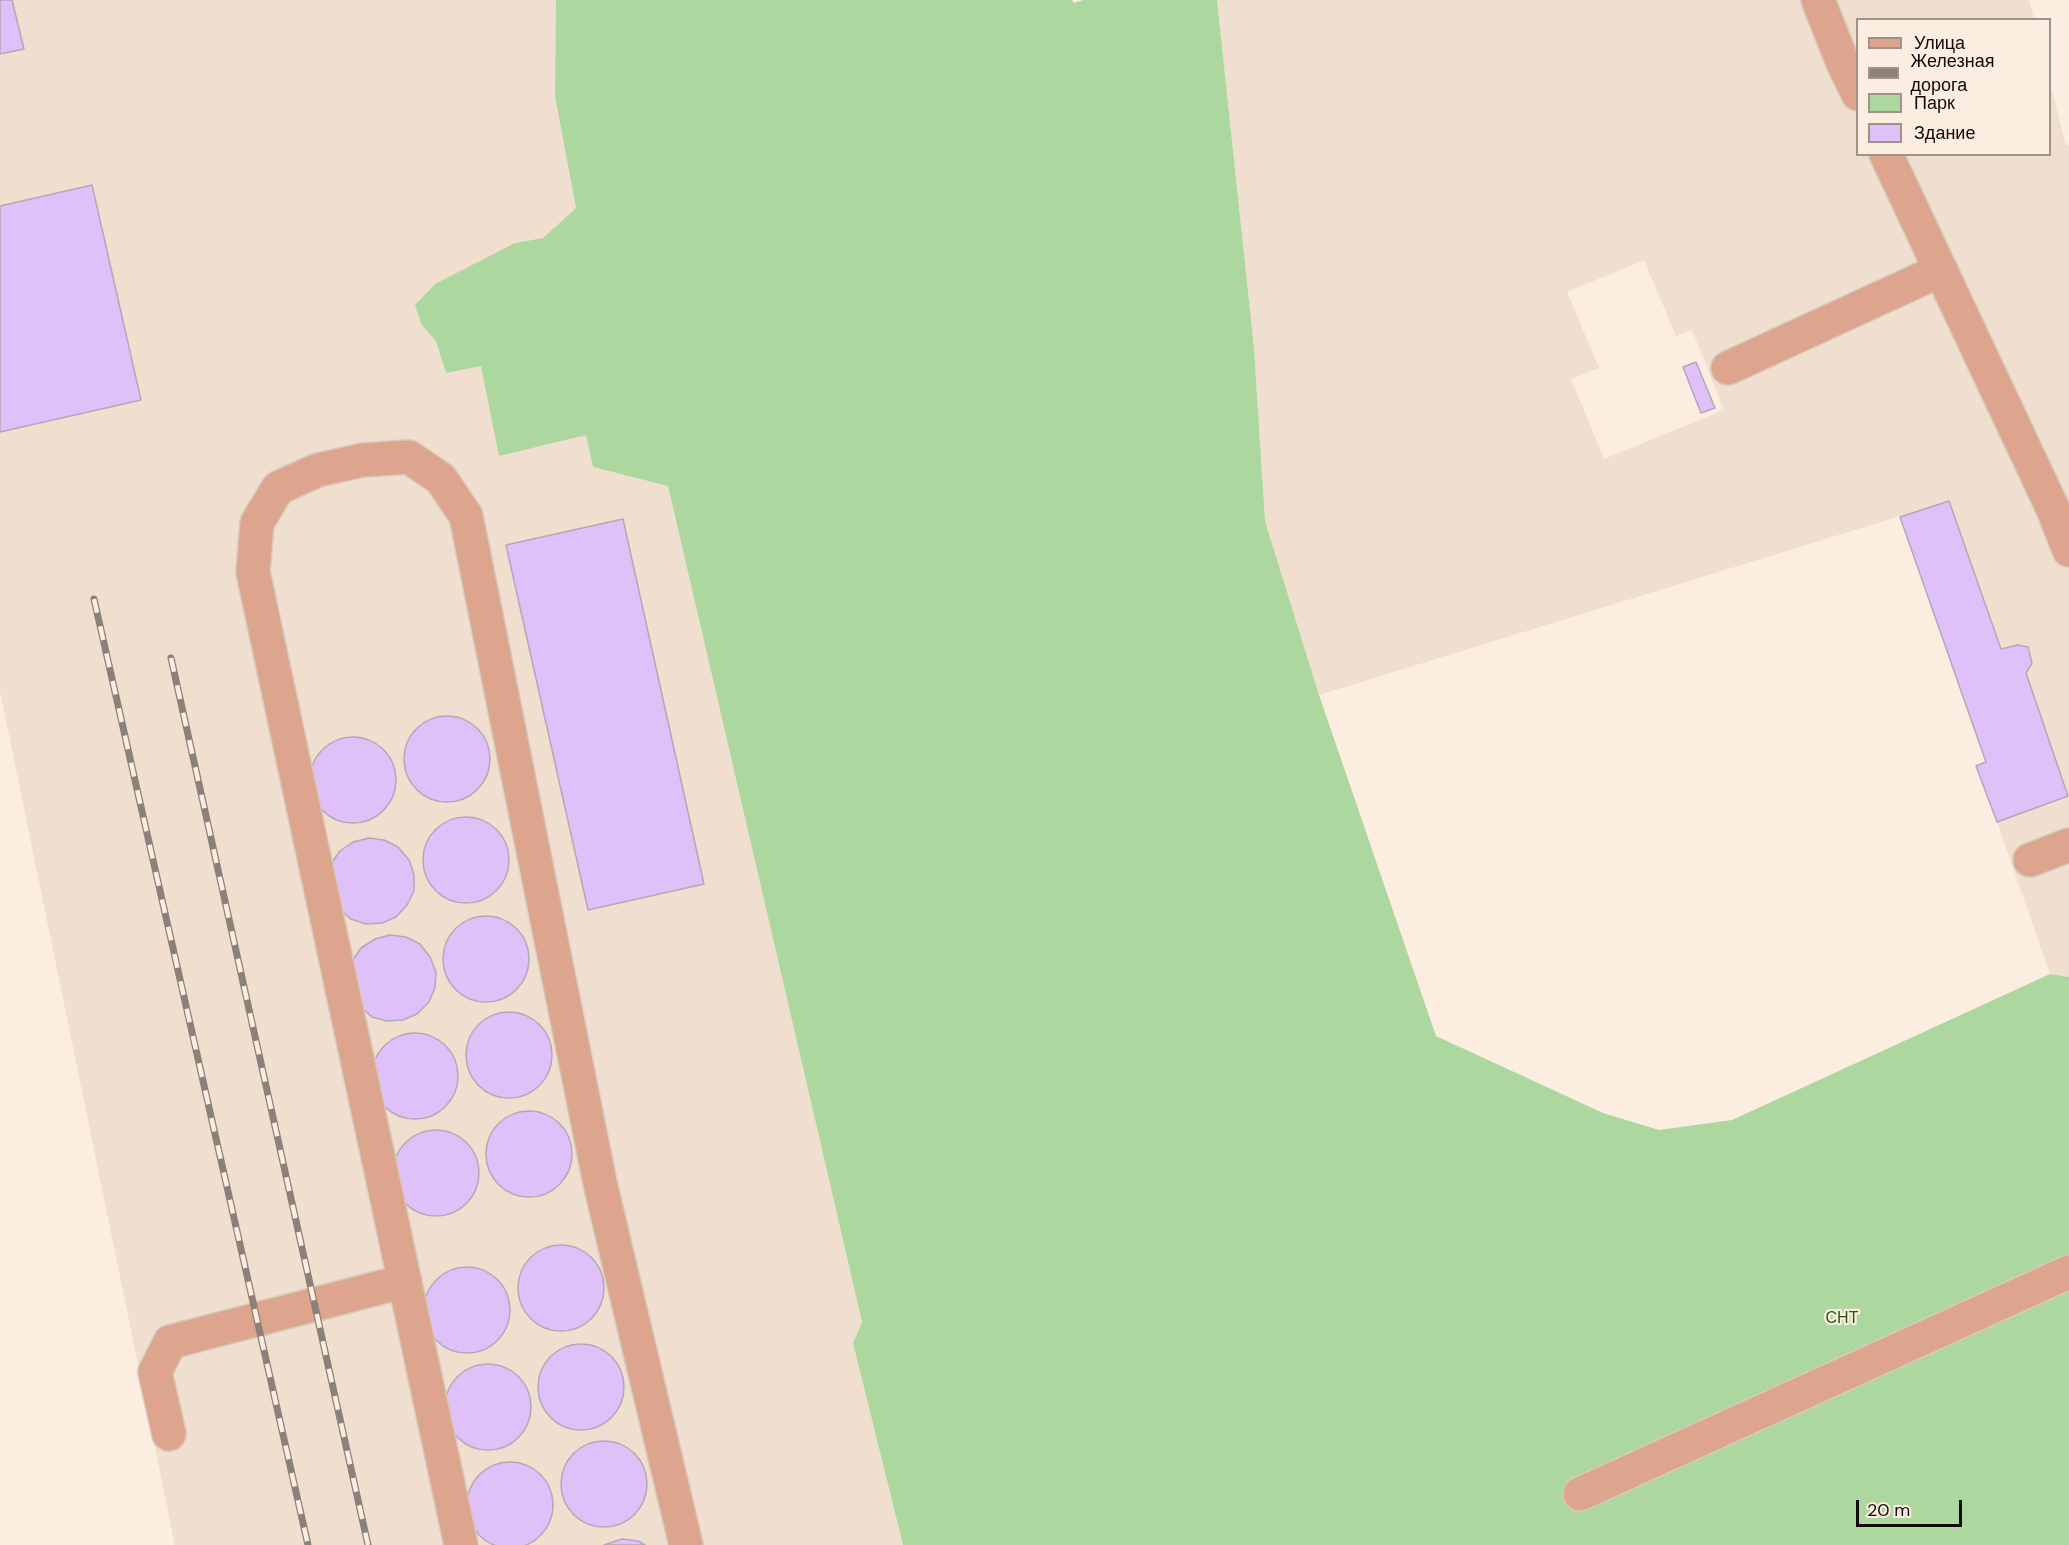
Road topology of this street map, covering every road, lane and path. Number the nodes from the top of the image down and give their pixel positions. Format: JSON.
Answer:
{"nodes":[{"id":1,"x":1818,"y":0,"type":"edge"},
{"id":2,"x":1856,"y":92,"type":"edge"},
{"id":3,"x":1887,"y":156,"type":"edge"},
{"id":4,"x":1941,"y":270,"type":"junction"},
{"id":5,"x":1728,"y":368,"type":"dead end"},
{"id":6,"x":2069,"y":550,"type":"edge"},
{"id":7,"x":2069,"y":845,"type":"edge"},
{"id":8,"x":2030,"y":860,"type":"dead end"},
{"id":9,"x":2069,"y":1272,"type":"edge"},
{"id":10,"x":405,"y":1281,"type":"junction"},
{"id":11,"x":169,"y":1434,"type":"dead end"},
{"id":12,"x":1580,"y":1494,"type":"dead end"},
{"id":13,"x":460,"y":1545,"type":"edge"},
{"id":14,"x":686,"y":1545,"type":"edge"}],
"edges":[{"from":1,"to":2,"type":"lane"},
{"from":3,"to":4,"type":"lane"},
{"from":4,"to":5,"type":"lane"},
{"from":4,"to":6,"type":"lane"},
{"from":7,"to":8,"type":"lane"},
{"from":9,"to":12,"type":"lane"},
{"from":10,"to":11,"type":"lane"},
{"from":10,"to":13,"type":"lane"},
{"from":10,"to":14,"type":"lane"}]}
